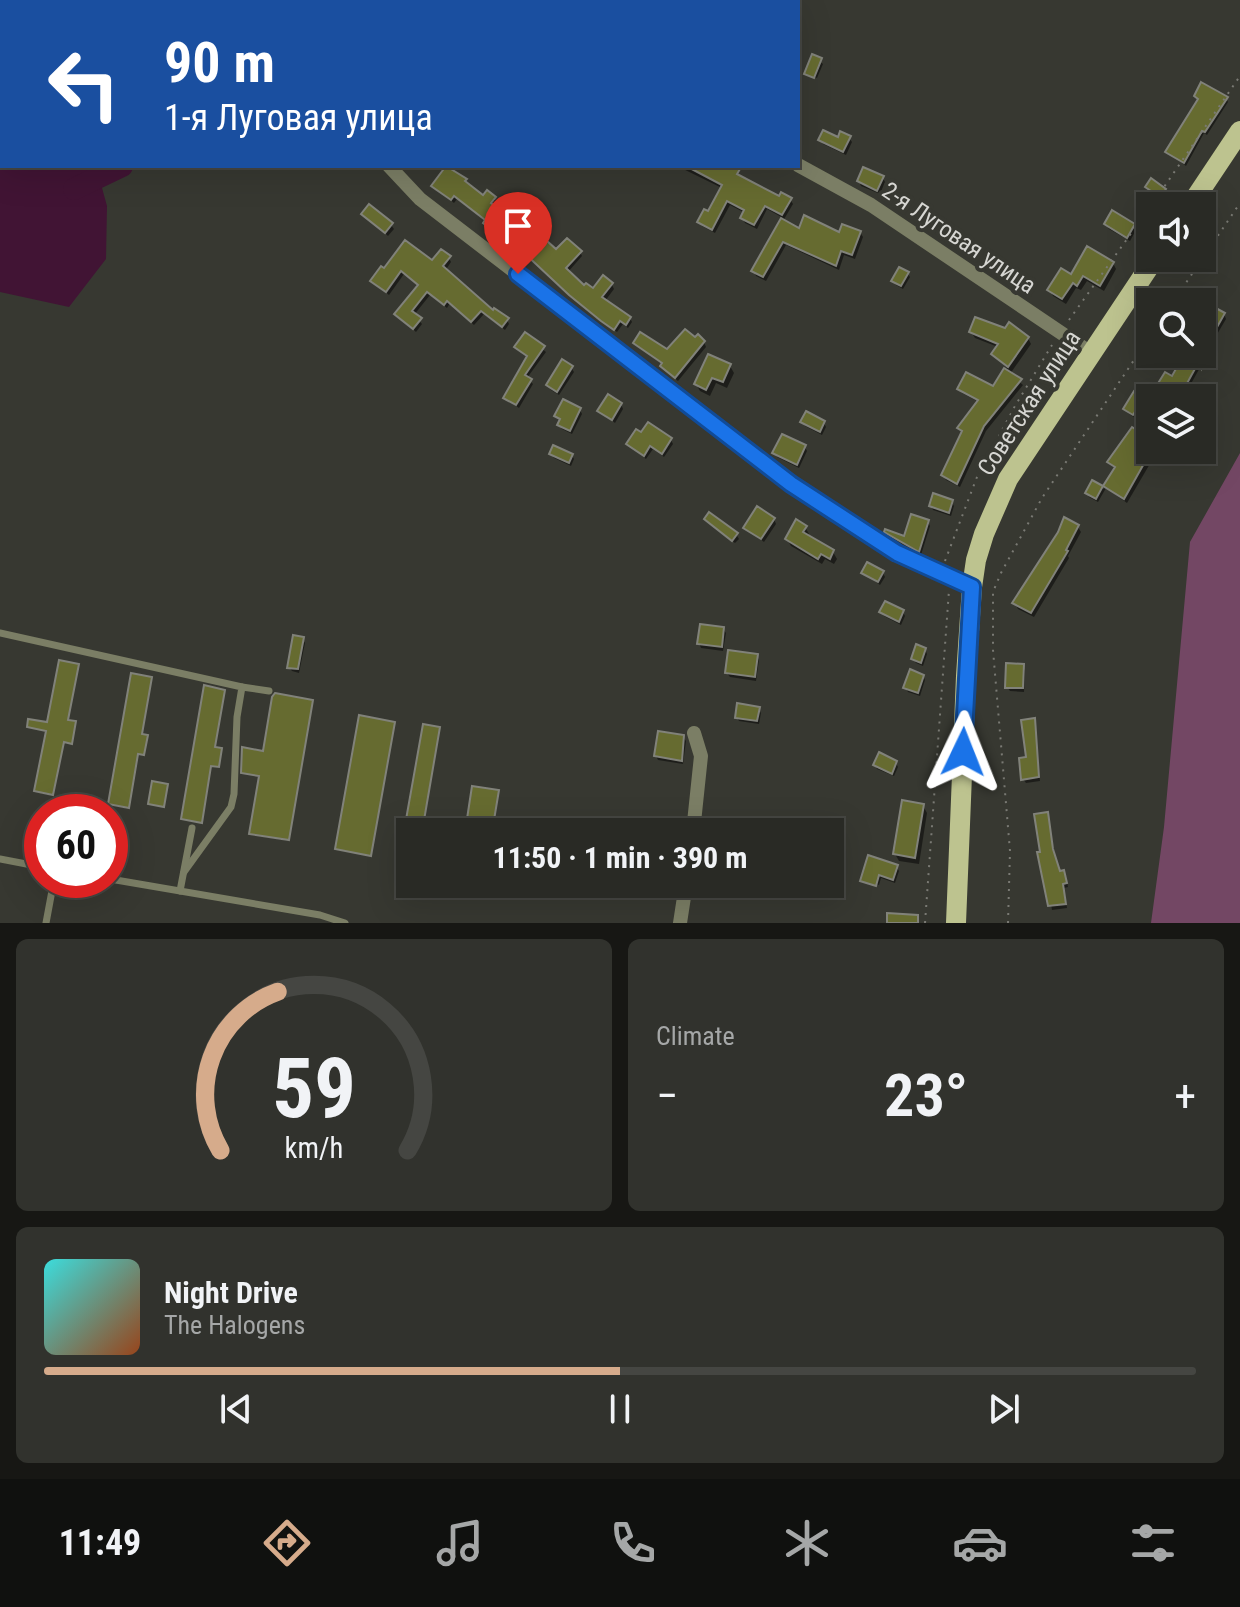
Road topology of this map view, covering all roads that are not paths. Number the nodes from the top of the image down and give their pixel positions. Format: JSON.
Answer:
{"nodes":[{"id":1,"x":1240,"y":131,"type":"edge"},
{"id":2,"x":800,"y":166,"type":"edge"},
{"id":3,"x":391,"y":168,"type":"edge"},
{"id":4,"x":1199,"y":192,"type":"edge"},
{"id":5,"x":1146,"y":272,"type":"edge"},
{"id":6,"x":1091,"y":353,"type":"junction"},
{"id":7,"x":972,"y":587,"type":"junction"},
{"id":8,"x":0,"y":633,"type":"edge"},
{"id":9,"x":242,"y":687,"type":"junction"},
{"id":10,"x":269,"y":691,"type":"dead end"},
{"id":11,"x":694,"y":733,"type":"dead end"},
{"id":12,"x":694,"y":818,"type":"edge"},
{"id":13,"x":192,"y":828,"type":"dead end"},
{"id":14,"x":0,"y":859,"type":"edge"},
{"id":15,"x":24,"y":864,"type":"edge"},
{"id":16,"x":184,"y":872,"type":"junction"},
{"id":17,"x":128,"y":882,"type":"edge"},
{"id":18,"x":180,"y":891,"type":"junction"},
{"id":19,"x":51,"y":898,"type":"edge"},
{"id":20,"x":684,"y":898,"type":"edge"},
{"id":21,"x":46,"y":923,"type":"edge"},
{"id":22,"x":345,"y":923,"type":"edge"},
{"id":23,"x":680,"y":923,"type":"edge"},
{"id":24,"x":956,"y":923,"type":"edge"}],
"edges":[{"from":1,"to":4,"type":"main road"},
{"from":2,"to":6,"type":"street","name":"2-я Луговая улица"},
{"from":3,"to":7,"type":"street"},
{"from":5,"to":6,"type":"main road","name":"Советская улица"},
{"from":6,"to":7,"type":"main road","name":"Советская улица"},
{"from":7,"to":24,"type":"main road","name":"Советская улица"},
{"from":8,"to":9,"type":"lane"},
{"from":9,"to":10,"type":"lane"},
{"from":9,"to":16,"type":"lane"},
{"from":11,"to":12,"type":"street"},
{"from":13,"to":16,"type":"lane"},
{"from":14,"to":15,"type":"lane"},
{"from":16,"to":18,"type":"lane"},
{"from":17,"to":18,"type":"lane"},
{"from":18,"to":22,"type":"lane"},
{"from":19,"to":21,"type":"lane"},
{"from":20,"to":23,"type":"street"}]}
